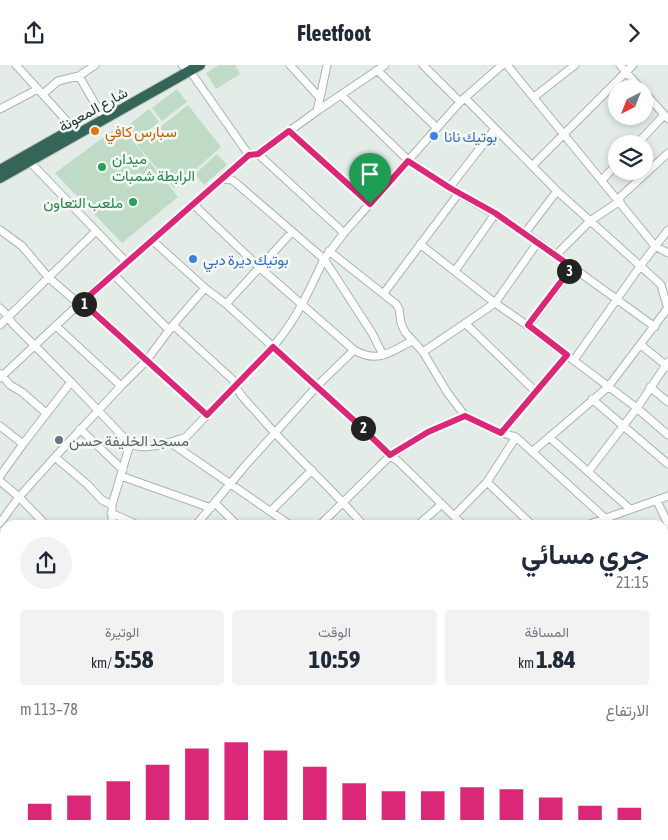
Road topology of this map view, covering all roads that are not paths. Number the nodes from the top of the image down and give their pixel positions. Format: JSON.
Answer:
{"nodes":[{"id":1,"x":16,"y":65,"type":"edge"},
{"id":2,"x":95,"y":65,"type":"edge"},
{"id":3,"x":200,"y":65,"type":"edge"},
{"id":4,"x":290,"y":65,"type":"edge"},
{"id":5,"x":328,"y":65,"type":"edge"},
{"id":6,"x":385,"y":65,"type":"edge"},
{"id":7,"x":423,"y":65,"type":"edge"},
{"id":8,"x":502,"y":65,"type":"edge"},
{"id":9,"x":508,"y":65,"type":"edge"},
{"id":10,"x":574,"y":65,"type":"edge"},
{"id":11,"x":620,"y":65,"type":"edge"},
{"id":12,"x":633,"y":65,"type":"edge"},
{"id":13,"x":185,"y":67,"type":"edge"},
{"id":14,"x":377,"y":70,"type":"junction"},
{"id":15,"x":626,"y":72,"type":"junction"},
{"id":16,"x":78,"y":76,"type":"junction"},
{"id":17,"x":633,"y":80,"type":"edge"},
{"id":18,"x":40,"y":92,"type":"junction"},
{"id":19,"x":341,"y":95,"type":"junction"},
{"id":20,"x":534,"y":97,"type":"junction"},
{"id":21,"x":320,"y":98,"type":"junction"},
{"id":22,"x":462,"y":100,"type":"junction"},
{"id":23,"x":653,"y":102,"type":"edge"},
{"id":24,"x":0,"y":108,"type":"edge"},
{"id":25,"x":317,"y":111,"type":"junction"},
{"id":26,"x":101,"y":114,"type":"junction"},
{"id":27,"x":666,"y":117,"type":"edge"},
{"id":28,"x":437,"y":128,"type":"junction"},
{"id":29,"x":74,"y":129,"type":"junction"},
{"id":30,"x":495,"y":129,"type":"junction"},
{"id":31,"x":289,"y":131,"type":"junction"},
{"id":32,"x":563,"y":133,"type":"junction"},
{"id":33,"x":646,"y":135,"type":"edge"},
{"id":34,"x":668,"y":153,"type":"edge"},
{"id":35,"x":258,"y":154,"type":"junction"},
{"id":36,"x":249,"y":155,"type":"junction"},
{"id":37,"x":30,"y":161,"type":"junction"},
{"id":38,"x":408,"y":161,"type":"junction"},
{"id":39,"x":533,"y":165,"type":"junction"},
{"id":40,"x":0,"y":170,"type":"edge"},
{"id":41,"x":608,"y":174,"type":"edge"},
{"id":42,"x":0,"y":178,"type":"edge"},
{"id":43,"x":222,"y":179,"type":"junction"},
{"id":44,"x":602,"y":180,"type":"junction"},
{"id":45,"x":450,"y":188,"type":"junction"},
{"id":46,"x":557,"y":191,"type":"junction"},
{"id":47,"x":459,"y":193,"type":"junction"},
{"id":48,"x":619,"y":200,"type":"junction"},
{"id":49,"x":193,"y":204,"type":"junction"},
{"id":50,"x":370,"y":204,"type":"junction"},
{"id":51,"x":495,"y":213,"type":"junction"},
{"id":52,"x":590,"y":221,"type":"junction"},
{"id":53,"x":0,"y":230,"type":"edge"},
{"id":54,"x":96,"y":231,"type":"junction"},
{"id":55,"x":668,"y":231,"type":"edge"},
{"id":56,"x":292,"y":232,"type":"junction"},
{"id":57,"x":344,"y":233,"type":"junction"},
{"id":58,"x":525,"y":233,"type":"junction"},
{"id":59,"x":152,"y":241,"type":"junction"},
{"id":60,"x":538,"y":242,"type":"junction"},
{"id":61,"x":420,"y":244,"type":"junction"},
{"id":62,"x":656,"y":246,"type":"junction"},
{"id":63,"x":329,"y":251,"type":"junction"},
{"id":64,"x":668,"y":253,"type":"edge"},
{"id":65,"x":556,"y":255,"type":"junction"},
{"id":66,"x":324,"y":259,"type":"junction"},
{"id":67,"x":126,"y":262,"type":"junction"},
{"id":68,"x":640,"y":265,"type":"junction"},
{"id":69,"x":259,"y":267,"type":"junction"},
{"id":70,"x":572,"y":267,"type":"junction"},
{"id":71,"x":455,"y":271,"type":"junction"},
{"id":72,"x":113,"y":274,"type":"junction"},
{"id":73,"x":48,"y":277,"type":"junction"},
{"id":74,"x":205,"y":288,"type":"junction"},
{"id":75,"x":384,"y":293,"type":"junction"},
{"id":76,"x":616,"y":300,"type":"junction"},
{"id":77,"x":80,"y":303,"type":"junction"},
{"id":78,"x":495,"y":303,"type":"junction"},
{"id":79,"x":226,"y":304,"type":"junction"},
{"id":80,"x":302,"y":305,"type":"junction"},
{"id":81,"x":0,"y":309,"type":"edge"},
{"id":82,"x":668,"y":309,"type":"edge"},
{"id":83,"x":9,"y":317,"type":"junction"},
{"id":84,"x":466,"y":324,"type":"junction"},
{"id":85,"x":0,"y":325,"type":"edge"},
{"id":86,"x":528,"y":325,"type":"junction"},
{"id":87,"x":56,"y":326,"type":"junction"},
{"id":88,"x":655,"y":327,"type":"junction"},
{"id":89,"x":171,"y":328,"type":"junction"},
{"id":90,"x":412,"y":341,"type":"junction"},
{"id":91,"x":641,"y":345,"type":"junction"},
{"id":92,"x":36,"y":346,"type":"junction"},
{"id":93,"x":273,"y":347,"type":"junction"},
{"id":94,"x":354,"y":349,"type":"junction"},
{"id":95,"x":423,"y":352,"type":"junction"},
{"id":96,"x":383,"y":355,"type":"junction"},
{"id":97,"x":567,"y":355,"type":"junction"},
{"id":98,"x":574,"y":360,"type":"junction"},
{"id":99,"x":146,"y":361,"type":"junction"},
{"id":100,"x":667,"y":365,"type":"edge"},
{"id":101,"x":1,"y":376,"type":"edge"},
{"id":102,"x":71,"y":382,"type":"junction"},
{"id":103,"x":121,"y":386,"type":"junction"},
{"id":104,"x":235,"y":387,"type":"junction"},
{"id":105,"x":316,"y":387,"type":"junction"},
{"id":106,"x":608,"y":387,"type":"junction"},
{"id":107,"x":650,"y":387,"type":"junction"},
{"id":108,"x":536,"y":392,"type":"junction"},
{"id":109,"x":592,"y":399,"type":"junction"},
{"id":110,"x":668,"y":402,"type":"edge"},
{"id":111,"x":637,"y":408,"type":"junction"},
{"id":112,"x":98,"y":410,"type":"junction"},
{"id":113,"x":46,"y":413,"type":"junction"},
{"id":114,"x":207,"y":415,"type":"junction"},
{"id":115,"x":465,"y":416,"type":"junction"},
{"id":116,"x":0,"y":426,"type":"edge"},
{"id":117,"x":623,"y":426,"type":"junction"},
{"id":118,"x":80,"y":429,"type":"junction"},
{"id":119,"x":501,"y":433,"type":"junction"},
{"id":120,"x":275,"y":434,"type":"junction"},
{"id":121,"x":668,"y":435,"type":"edge"},
{"id":122,"x":516,"y":437,"type":"junction"},
{"id":123,"x":549,"y":437,"type":"junction"},
{"id":124,"x":171,"y":443,"type":"junction"},
{"id":125,"x":23,"y":444,"type":"junction"},
{"id":126,"x":130,"y":444,"type":"junction"},
{"id":127,"x":532,"y":452,"type":"junction"},
{"id":128,"x":390,"y":455,"type":"junction"},
{"id":129,"x":55,"y":457,"type":"junction"},
{"id":130,"x":668,"y":464,"type":"edge"},
{"id":131,"x":312,"y":471,"type":"junction"},
{"id":132,"x":122,"y":473,"type":"junction"},
{"id":133,"x":588,"y":473,"type":"junction"},
{"id":134,"x":0,"y":476,"type":"edge"},
{"id":135,"x":0,"y":481,"type":"edge"},
{"id":136,"x":232,"y":483,"type":"junction"},
{"id":137,"x":487,"y":483,"type":"junction"},
{"id":138,"x":668,"y":496,"type":"edge"},
{"id":139,"x":19,"y":497,"type":"junction"},
{"id":140,"x":657,"y":501,"type":"junction"},
{"id":141,"x":344,"y":502,"type":"junction"},
{"id":142,"x":442,"y":504,"type":"junction"},
{"id":143,"x":112,"y":505,"type":"junction"},
{"id":144,"x":213,"y":506,"type":"junction"},
{"id":145,"x":630,"y":509,"type":"junction"},
{"id":146,"x":271,"y":511,"type":"junction"},
{"id":147,"x":111,"y":513,"type":"junction"},
{"id":148,"x":454,"y":516,"type":"junction"},
{"id":149,"x":605,"y":518,"type":"junction"},
{"id":150,"x":2,"y":520,"type":"edge"},
{"id":151,"x":41,"y":520,"type":"edge"},
{"id":152,"x":112,"y":520,"type":"edge"},
{"id":153,"x":127,"y":520,"type":"edge"},
{"id":154,"x":200,"y":520,"type":"edge"},
{"id":155,"x":231,"y":520,"type":"edge"},
{"id":156,"x":283,"y":520,"type":"edge"},
{"id":157,"x":325,"y":520,"type":"edge"},
{"id":158,"x":360,"y":520,"type":"edge"},
{"id":159,"x":424,"y":520,"type":"edge"},
{"id":160,"x":458,"y":520,"type":"edge"},
{"id":161,"x":527,"y":520,"type":"edge"},
{"id":162,"x":600,"y":520,"type":"edge"},
{"id":163,"x":666,"y":520,"type":"edge"}],
"edges":[{"from":1,"to":18,"type":"street"},
{"from":2,"to":16,"type":"street"},
{"from":3,"to":13,"type":"highway","name":"شارع المعونة"},
{"from":4,"to":21,"type":"street"},
{"from":5,"to":21,"type":"street"},
{"from":6,"to":14,"type":"street"},
{"from":7,"to":22,"type":"street"},
{"from":8,"to":22,"type":"street"},
{"from":9,"to":20,"type":"street"},
{"from":10,"to":20,"type":"street"},
{"from":11,"to":15,"type":"street"},
{"from":12,"to":15,"type":"street"},
{"from":13,"to":26,"type":"highway","name":"شارع المعونة"},
{"from":13,"to":36,"type":"street"},
{"from":13,"to":37,"type":"highway","name":"شارع المعونة"},
{"from":14,"to":19,"type":"street"},
{"from":14,"to":28,"type":"street"},
{"from":15,"to":17,"type":"street"},
{"from":15,"to":32,"type":"street"},
{"from":16,"to":18,"type":"street"},
{"from":16,"to":26,"type":"street"},
{"from":18,"to":24,"type":"street"},
{"from":18,"to":29,"type":"street"},
{"from":19,"to":25,"type":"street"},
{"from":19,"to":38,"type":"street"},
{"from":20,"to":32,"type":"street"},
{"from":21,"to":25,"type":"street"},
{"from":22,"to":28,"type":"street"},
{"from":22,"to":30,"type":"street"},
{"from":23,"to":27,"type":"street"},
{"from":25,"to":31,"type":"street"},
{"from":26,"to":29,"type":"highway","name":"شارع المعونة"},
{"from":27,"to":33,"type":"street"},
{"from":28,"to":38,"type":"street"},
{"from":29,"to":40,"type":"highway","name":"شارع المعونة"},
{"from":30,"to":39,"type":"street"},
{"from":30,"to":45,"type":"street"},
{"from":31,"to":35,"type":"street"},
{"from":31,"to":50,"type":"street"},
{"from":32,"to":39,"type":"street"},
{"from":32,"to":44,"type":"street"},
{"from":34,"to":48,"type":"street"},
{"from":35,"to":36,"type":"street"},
{"from":35,"to":57,"type":"street"},
{"from":36,"to":43,"type":"street"},
{"from":37,"to":42,"type":"highway","name":"شارع المعونة"},
{"from":37,"to":54,"type":"street"},
{"from":38,"to":45,"type":"street"},
{"from":38,"to":50,"type":"street"},
{"from":39,"to":46,"type":"street"},
{"from":41,"to":44,"type":"street"},
{"from":43,"to":49,"type":"street"},
{"from":43,"to":56,"type":"street"},
{"from":44,"to":48,"type":"street"},
{"from":45,"to":47,"type":"street"},
{"from":46,"to":52,"type":"street"},
{"from":46,"to":58,"type":"street"},
{"from":47,"to":51,"type":"street"},
{"from":47,"to":61,"type":"street"},
{"from":48,"to":52,"type":"street"},
{"from":48,"to":62,"type":"street"},
{"from":49,"to":59,"type":"street"},
{"from":49,"to":69,"type":"street"},
{"from":50,"to":57,"type":"street"},
{"from":51,"to":58,"type":"street"},
{"from":51,"to":71,"type":"street"},
{"from":52,"to":65,"type":"street"},
{"from":52,"to":68,"type":"street"},
{"from":53,"to":73,"type":"street"},
{"from":54,"to":67,"type":"street"},
{"from":54,"to":73,"type":"street"},
{"from":55,"to":62,"type":"street"},
{"from":56,"to":66,"type":"street"},
{"from":56,"to":69,"type":"street"},
{"from":57,"to":63,"type":"street"},
{"from":58,"to":60,"type":"street"},
{"from":59,"to":67,"type":"street"},
{"from":59,"to":74,"type":"street"},
{"from":60,"to":65,"type":"street"},
{"from":60,"to":78,"type":"street"},
{"from":61,"to":71,"type":"street"},
{"from":61,"to":75,"type":"street"},
{"from":62,"to":64,"type":"street"},
{"from":62,"to":68,"type":"street"},
{"from":63,"to":66,"type":"street"},
{"from":63,"to":75,"type":"street"},
{"from":65,"to":70,"type":"street"},
{"from":66,"to":80,"type":"street"},
{"from":66,"to":96,"type":"street"},
{"from":67,"to":72,"type":"street"},
{"from":68,"to":76,"type":"street"},
{"from":68,"to":82,"type":"street"},
{"from":69,"to":79,"type":"street"},
{"from":69,"to":80,"type":"street"},
{"from":70,"to":76,"type":"street"},
{"from":70,"to":86,"type":"street"},
{"from":71,"to":78,"type":"street"},
{"from":72,"to":77,"type":"street"},
{"from":72,"to":89,"type":"street"},
{"from":73,"to":77,"type":"street"},
{"from":73,"to":83,"type":"street"},
{"from":74,"to":79,"type":"street"},
{"from":74,"to":89,"type":"street"},
{"from":75,"to":90,"type":"street"},
{"from":76,"to":88,"type":"street"},
{"from":76,"to":98,"type":"street"},
{"from":77,"to":87,"type":"street"},
{"from":77,"to":99,"type":"street"},
{"from":78,"to":84,"type":"street"},
{"from":78,"to":86,"type":"street"},
{"from":79,"to":93,"type":"street"},
{"from":80,"to":93,"type":"street"},
{"from":80,"to":94,"type":"street"},
{"from":81,"to":83,"type":"street"},
{"from":82,"to":88,"type":"street"},
{"from":83,"to":85,"type":"street"},
{"from":83,"to":92,"type":"street"},
{"from":84,"to":95,"type":"street"},
{"from":84,"to":108,"type":"street"},
{"from":86,"to":97,"type":"street"},
{"from":87,"to":92,"type":"street"},
{"from":87,"to":103,"type":"street"},
{"from":88,"to":91,"type":"street"},
{"from":89,"to":99,"type":"street"},
{"from":89,"to":104,"type":"street"},
{"from":90,"to":95,"type":"street"},
{"from":90,"to":96,"type":"street"},
{"from":91,"to":100,"type":"street"},
{"from":91,"to":106,"type":"street"},
{"from":92,"to":101,"type":"street"},
{"from":92,"to":102,"type":"street"},
{"from":93,"to":104,"type":"street"},
{"from":93,"to":105,"type":"street"},
{"from":94,"to":96,"type":"street"},
{"from":94,"to":105,"type":"street"},
{"from":95,"to":115,"type":"street"},
{"from":97,"to":98,"type":"street"},
{"from":97,"to":108,"type":"street"},
{"from":98,"to":106,"type":"street"},
{"from":99,"to":103,"type":"street"},
{"from":99,"to":114,"type":"street"},
{"from":100,"to":107,"type":"street"},
{"from":101,"to":113,"type":"street"},
{"from":102,"to":112,"type":"street"},
{"from":102,"to":113,"type":"street"},
{"from":103,"to":112,"type":"street"},
{"from":104,"to":114,"type":"street"},
{"from":104,"to":120,"type":"street"},
{"from":105,"to":120,"type":"street"},
{"from":105,"to":128,"type":"street"},
{"from":106,"to":109,"type":"street"},
{"from":106,"to":111,"type":"street"},
{"from":107,"to":110,"type":"street"},
{"from":107,"to":111,"type":"street"},
{"from":108,"to":119,"type":"street"},
{"from":109,"to":117,"type":"street"},
{"from":109,"to":123,"type":"street"},
{"from":111,"to":117,"type":"street"},
{"from":111,"to":121,"type":"street"},
{"from":112,"to":118,"type":"street"},
{"from":112,"to":126,"type":"street"},
{"from":113,"to":125,"type":"street"},
{"from":114,"to":124,"type":"street"},
{"from":115,"to":119,"type":"street"},
{"from":115,"to":128,"type":"street"},
{"from":116,"to":125,"type":"street"},
{"from":117,"to":130,"type":"street"},
{"from":117,"to":133,"type":"street"},
{"from":118,"to":129,"type":"street"},
{"from":118,"to":132,"type":"street"},
{"from":119,"to":122,"type":"street"},
{"from":120,"to":131,"type":"street"},
{"from":120,"to":136,"type":"street"},
{"from":122,"to":127,"type":"street"},
{"from":122,"to":137,"type":"street"},
{"from":123,"to":127,"type":"street"},
{"from":123,"to":133,"type":"street"},
{"from":124,"to":126,"type":"street"},
{"from":124,"to":136,"type":"street"},
{"from":125,"to":134,"type":"street"},
{"from":126,"to":132,"type":"street"},
{"from":127,"to":149,"type":"street"},
{"from":128,"to":141,"type":"street"},
{"from":128,"to":142,"type":"street"},
{"from":129,"to":139,"type":"street"},
{"from":129,"to":143,"type":"street"},
{"from":131,"to":141,"type":"street"},
{"from":131,"to":146,"type":"street"},
{"from":132,"to":143,"type":"street"},
{"from":132,"to":144,"type":"street"},
{"from":133,"to":145,"type":"street"},
{"from":135,"to":139,"type":"street"},
{"from":136,"to":144,"type":"street"},
{"from":136,"to":146,"type":"street"},
{"from":137,"to":148,"type":"street"},
{"from":137,"to":161,"type":"street"},
{"from":138,"to":140,"type":"street"},
{"from":139,"to":150,"type":"street"},
{"from":139,"to":151,"type":"street"},
{"from":140,"to":145,"type":"street"},
{"from":140,"to":163,"type":"street"},
{"from":141,"to":157,"type":"street"},
{"from":141,"to":158,"type":"street"},
{"from":142,"to":148,"type":"street"},
{"from":142,"to":159,"type":"street"},
{"from":143,"to":147,"type":"street"},
{"from":144,"to":154,"type":"street"},
{"from":144,"to":155,"type":"street"},
{"from":145,"to":149,"type":"street"},
{"from":146,"to":156,"type":"street"},
{"from":147,"to":152,"type":"street"},
{"from":147,"to":153,"type":"street"},
{"from":148,"to":160,"type":"street"},
{"from":149,"to":162,"type":"street"}]}
